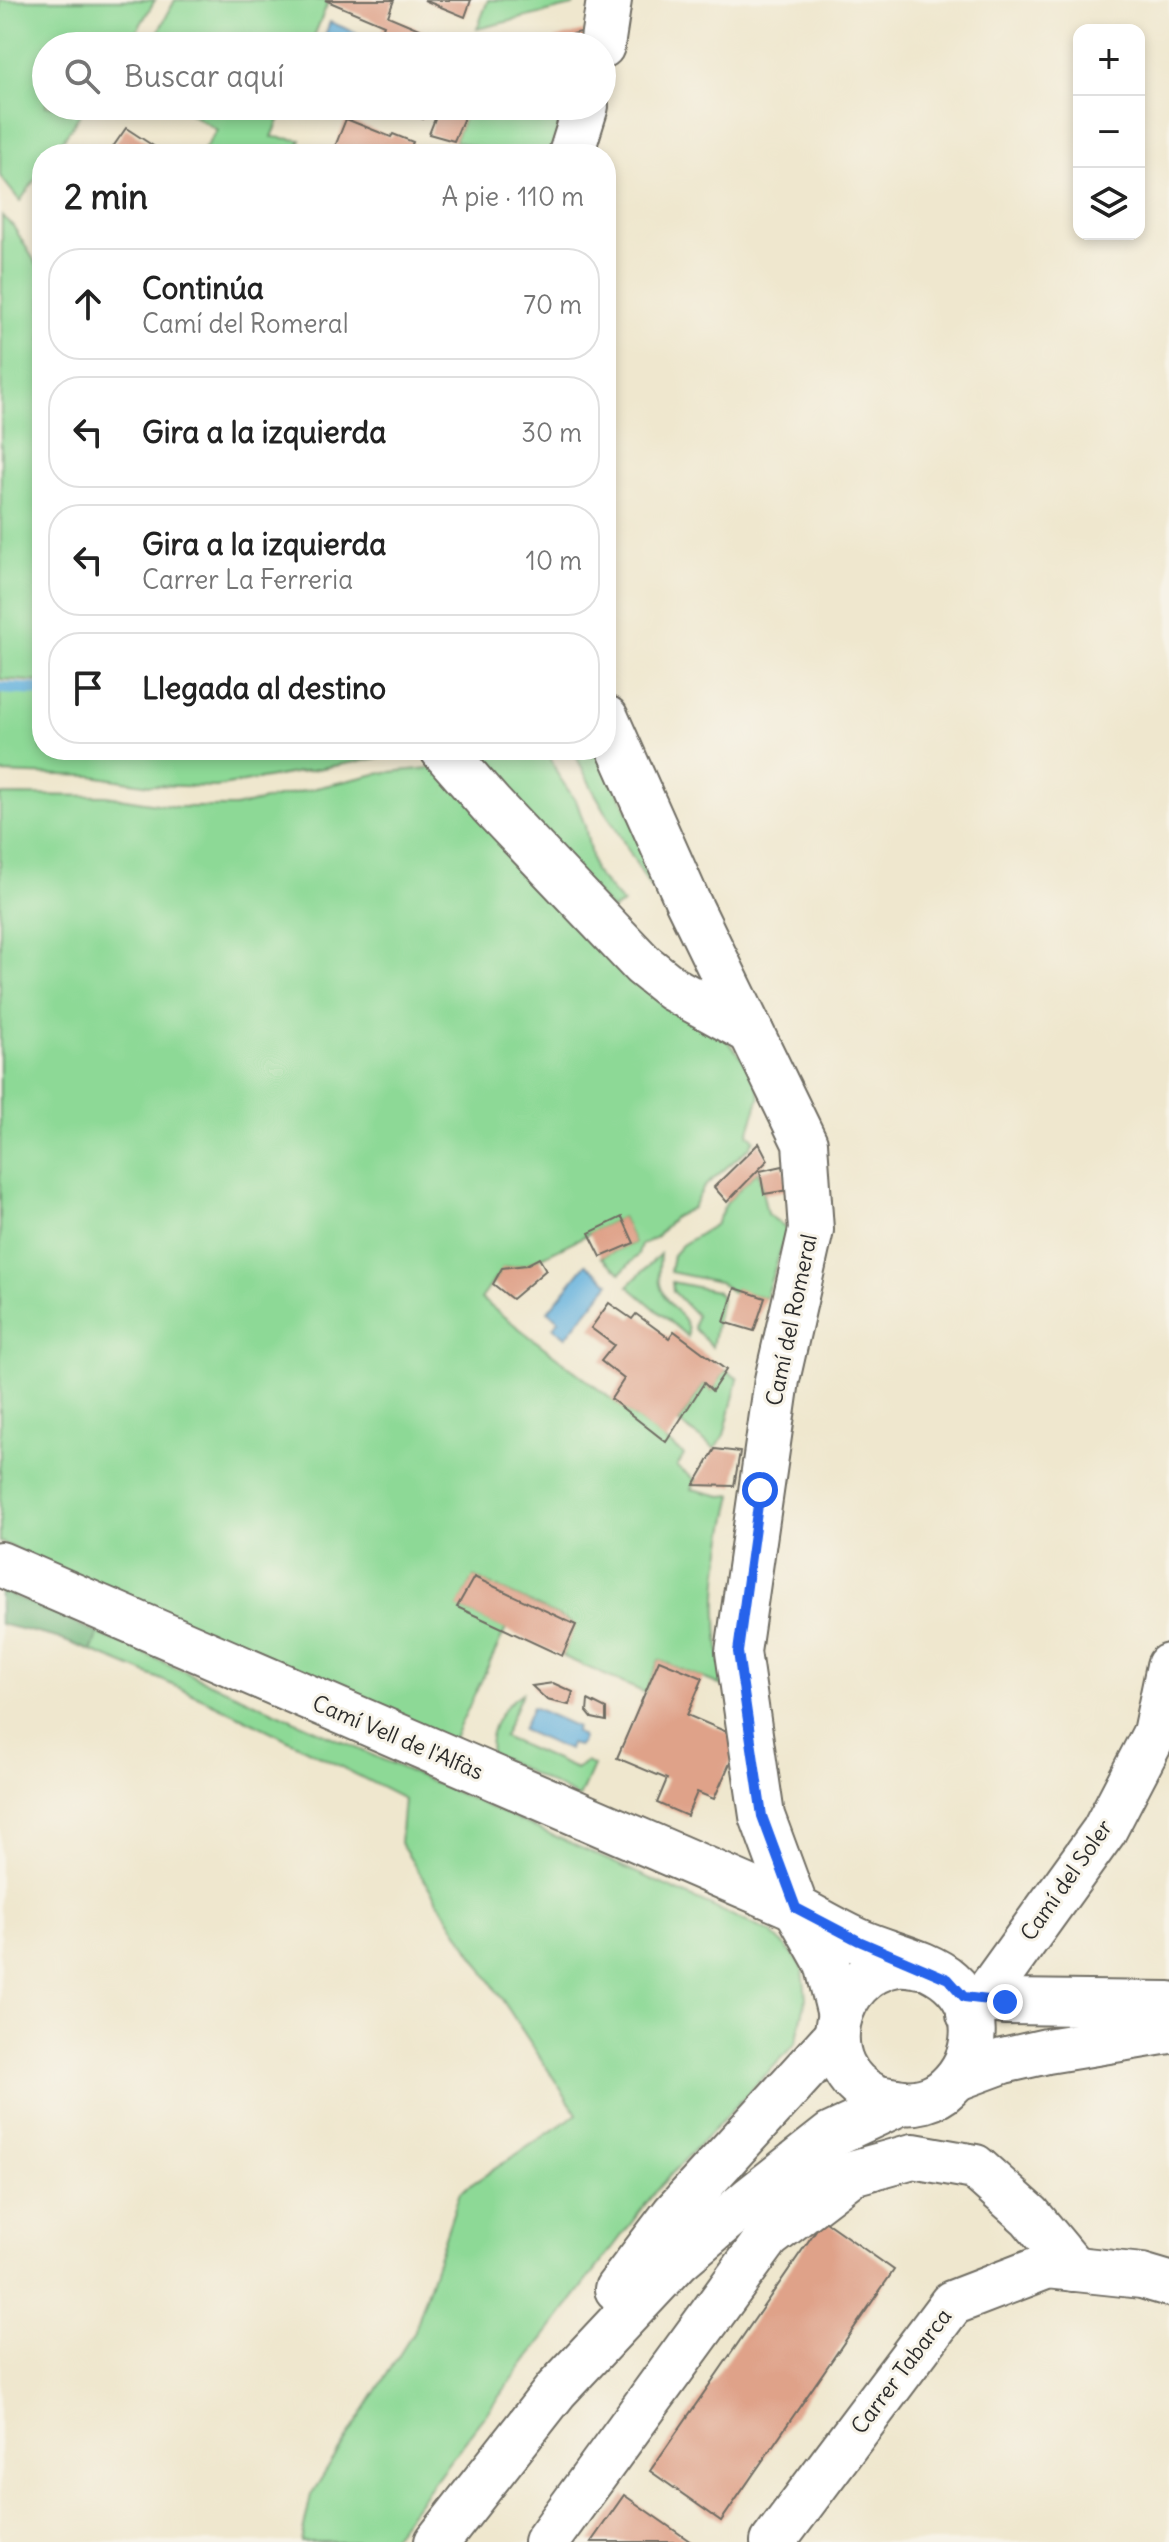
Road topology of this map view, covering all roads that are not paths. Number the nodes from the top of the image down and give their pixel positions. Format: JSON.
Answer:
{"nodes":[{"id":1,"x":609,"y":0,"type":"edge"},
{"id":2,"x":604,"y":32,"type":"edge"},
{"id":3,"x":582,"y":120,"type":"edge"},
{"id":4,"x":574,"y":144,"type":"edge"},
{"id":5,"x":616,"y":740,"type":"edge"},
{"id":6,"x":452,"y":760,"type":"edge"},
{"id":7,"x":751,"y":1032,"type":"junction"},
{"id":8,"x":0,"y":1564,"type":"edge"},
{"id":9,"x":1169,"y":1666,"type":"edge"},
{"id":10,"x":796,"y":1908,"type":"junction"},
{"id":11,"x":921,"y":1966,"type":"junction"},
{"id":12,"x":972,"y":2003,"type":"junction"},
{"id":13,"x":1169,"y":2004,"type":"edge"},
{"id":14,"x":838,"y":2026,"type":"junction"},
{"id":15,"x":1169,"y":2031,"type":"edge"},
{"id":16,"x":957,"y":2078,"type":"junction"},
{"id":17,"x":902,"y":2102,"type":"junction"},
{"id":18,"x":1074,"y":2269,"type":"junction"},
{"id":19,"x":1169,"y":2284,"type":"edge"},
{"id":20,"x":556,"y":2390,"type":"junction"},
{"id":21,"x":437,"y":2542,"type":"edge"},
{"id":22,"x":546,"y":2542,"type":"edge"},
{"id":23,"x":773,"y":2542,"type":"edge"}],
"edges":[{"from":1,"to":2,"type":"street"},
{"from":3,"to":4,"type":"street"},
{"from":5,"to":7,"type":"street","name":"Camí del Romeral"},
{"from":6,"to":7,"type":"street"},
{"from":7,"to":10,"type":"street","name":"Camí del Romeral"},
{"from":8,"to":10,"type":"street","name":"Camí Vell de l'Alfàs"},
{"from":9,"to":12,"type":"street","name":"Camí del Soler"},
{"from":10,"to":11,"type":"street","name":"Camí Vell de l'Alfàs"},
{"from":10,"to":14,"type":"street","name":"Camí del Romeral"},
{"from":11,"to":12,"type":"street"},
{"from":11,"to":14,"type":"street"},
{"from":12,"to":13,"type":"street"},
{"from":12,"to":16,"type":"street"},
{"from":14,"to":17,"type":"street"},
{"from":14,"to":20,"type":"street"},
{"from":15,"to":16,"type":"street"},
{"from":16,"to":17,"type":"street"},
{"from":17,"to":20,"type":"street"},
{"from":18,"to":19,"type":"street","name":"Carrer Tabarca"},
{"from":18,"to":22,"type":"street"},
{"from":18,"to":23,"type":"street","name":"Carrer Tabarca"},
{"from":20,"to":21,"type":"street"}]}
